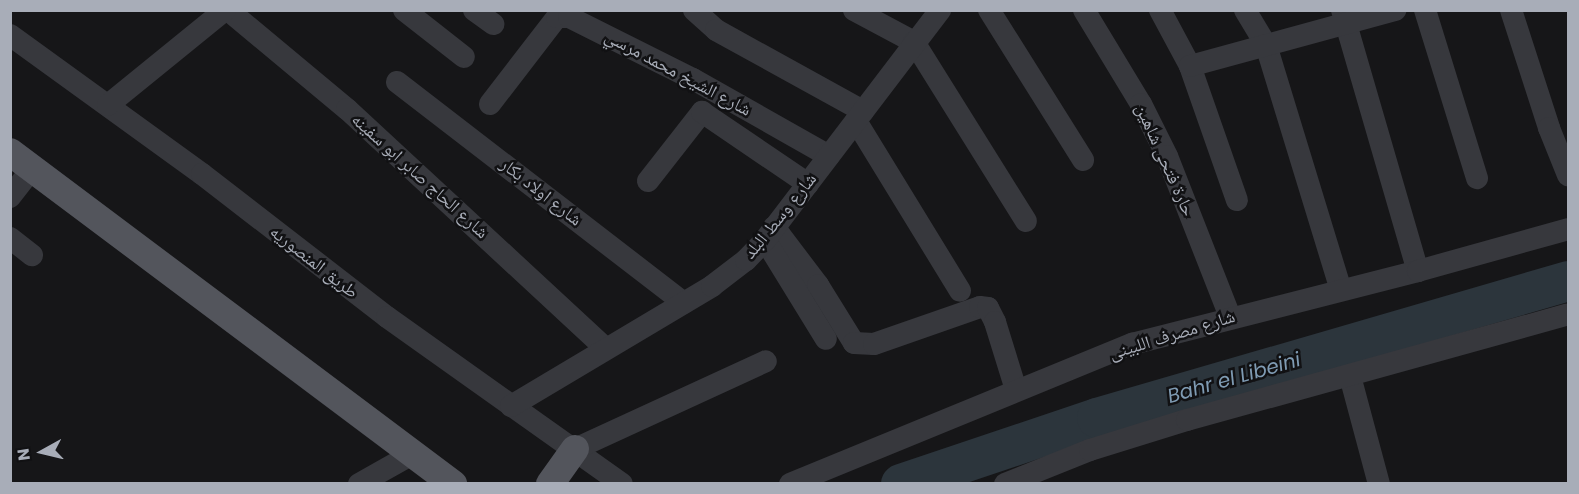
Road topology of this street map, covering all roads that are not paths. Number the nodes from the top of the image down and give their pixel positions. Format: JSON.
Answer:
{"nodes":[{"id":1,"x":227,"y":10,"type":"edge"},
{"id":2,"x":404,"y":10,"type":"edge"},
{"id":3,"x":474,"y":10,"type":"edge"},
{"id":4,"x":694,"y":10,"type":"edge"},
{"id":5,"x":854,"y":10,"type":"edge"},
{"id":6,"x":940,"y":10,"type":"edge"},
{"id":7,"x":989,"y":10,"type":"edge"},
{"id":8,"x":1084,"y":10,"type":"edge"},
{"id":9,"x":1160,"y":10,"type":"edge"},
{"id":10,"x":1245,"y":10,"type":"edge"},
{"id":11,"x":1395,"y":10,"type":"edge"},
{"id":12,"x":1425,"y":10,"type":"edge"},
{"id":13,"x":1511,"y":10,"type":"edge"},
{"id":14,"x":1343,"y":17,"type":"edge"},
{"id":15,"x":493,"y":24,"type":"dead end"},
{"id":16,"x":10,"y":35,"type":"edge"},
{"id":17,"x":914,"y":42,"type":"junction"},
{"id":18,"x":1266,"y":45,"type":"junction"},
{"id":19,"x":464,"y":57,"type":"dead end"},
{"id":20,"x":1190,"y":66,"type":"junction"},
{"id":21,"x":397,"y":82,"type":"dead end"},
{"id":22,"x":490,"y":104,"type":"dead end"},
{"id":23,"x":108,"y":105,"type":"junction"},
{"id":24,"x":859,"y":116,"type":"junction"},
{"id":25,"x":10,"y":152,"type":"edge"},
{"id":26,"x":829,"y":156,"type":"junction"},
{"id":27,"x":1083,"y":160,"type":"dead end"},
{"id":28,"x":33,"y":168,"type":"junction"},
{"id":29,"x":1569,"y":175,"type":"edge"},
{"id":30,"x":1478,"y":178,"type":"dead end"},
{"id":31,"x":648,"y":181,"type":"dead end"},
{"id":32,"x":808,"y":184,"type":"junction"},
{"id":33,"x":10,"y":197,"type":"edge"},
{"id":34,"x":1237,"y":200,"type":"dead end"},
{"id":35,"x":1026,"y":221,"type":"dead end"},
{"id":36,"x":1569,"y":229,"type":"edge"},
{"id":37,"x":769,"y":234,"type":"junction"},
{"id":38,"x":10,"y":238,"type":"edge"},
{"id":39,"x":32,"y":255,"type":"dead end"},
{"id":40,"x":1418,"y":271,"type":"junction"},
{"id":41,"x":1341,"y":290,"type":"junction"},
{"id":42,"x":960,"y":291,"type":"dead end"},
{"id":43,"x":684,"y":303,"type":"junction"},
{"id":44,"x":1569,"y":314,"type":"edge"},
{"id":45,"x":1230,"y":317,"type":"junction"},
{"id":46,"x":826,"y":339,"type":"dead end"},
{"id":47,"x":606,"y":348,"type":"junction"},
{"id":48,"x":766,"y":361,"type":"dead end"},
{"id":49,"x":1350,"y":376,"type":"junction"},
{"id":50,"x":1016,"y":390,"type":"junction"},
{"id":51,"x":511,"y":406,"type":"junction"},
{"id":52,"x":574,"y":449,"type":"junction"},
{"id":53,"x":414,"y":453,"type":"junction"},
{"id":54,"x":359,"y":483,"type":"edge"},
{"id":55,"x":453,"y":483,"type":"edge"},
{"id":56,"x":550,"y":483,"type":"edge"},
{"id":57,"x":622,"y":483,"type":"edge"},
{"id":58,"x":790,"y":483,"type":"edge"},
{"id":59,"x":1005,"y":483,"type":"edge"},
{"id":60,"x":1379,"y":483,"type":"edge"}],
"edges":[{"from":1,"to":23,"type":"street"},
{"from":1,"to":47,"type":"street","name":"شارع الحاج صابر ابو سفينه"},
{"from":2,"to":19,"type":"street"},
{"from":3,"to":15,"type":"street"},
{"from":4,"to":24,"type":"street"},
{"from":5,"to":17,"type":"street"},
{"from":6,"to":17,"type":"street","name":"شارع وسط البلد"},
{"from":7,"to":27,"type":"street"},
{"from":8,"to":45,"type":"street","name":"حارة فتحى شاهين"},
{"from":9,"to":20,"type":"street"},
{"from":10,"to":18,"type":"street"},
{"from":11,"to":14,"type":"street"},
{"from":12,"to":30,"type":"street"},
{"from":13,"to":29,"type":"street"},
{"from":14,"to":18,"type":"street"},
{"from":14,"to":40,"type":"street"},
{"from":16,"to":23,"type":"street","name":"طريق المنصوريه"},
{"from":17,"to":24,"type":"street","name":"شارع وسط البلد"},
{"from":17,"to":35,"type":"street"},
{"from":18,"to":20,"type":"street"},
{"from":18,"to":41,"type":"street"},
{"from":20,"to":34,"type":"street"},
{"from":21,"to":43,"type":"street","name":"شارع اولاد بكار"},
{"from":22,"to":26,"type":"street","name":"شارع الشيخ محمد مرسي"},
{"from":23,"to":51,"type":"street","name":"طريق المنصوريه"},
{"from":24,"to":26,"type":"street","name":"شارع وسط البلد"},
{"from":24,"to":42,"type":"street"},
{"from":25,"to":28,"type":"main road"},
{"from":26,"to":32,"type":"street","name":"شارع وسط البلد"},
{"from":28,"to":33,"type":"street"},
{"from":28,"to":53,"type":"main road"},
{"from":31,"to":32,"type":"street"},
{"from":32,"to":37,"type":"street","name":"شارع وسط البلد"},
{"from":36,"to":40,"type":"street","name":"شارع مصرف اللبينى"},
{"from":37,"to":43,"type":"street","name":"شارع وسط البلد"},
{"from":37,"to":46,"type":"street"},
{"from":37,"to":50,"type":"street"},
{"from":38,"to":39,"type":"street"},
{"from":40,"to":41,"type":"street","name":"شارع مصرف اللبينى"},
{"from":41,"to":45,"type":"street","name":"شارع مصرف اللبينى"},
{"from":43,"to":47,"type":"street","name":"شارع وسط البلد"},
{"from":44,"to":49,"type":"street"},
{"from":45,"to":50,"type":"street","name":"شارع مصرف اللبينى"},
{"from":47,"to":51,"type":"street","name":"شارع وسط البلد"},
{"from":48,"to":52,"type":"street"},
{"from":49,"to":59,"type":"street"},
{"from":49,"to":60,"type":"street"},
{"from":50,"to":58,"type":"street","name":"شارع مصرف اللبينى"},
{"from":51,"to":52,"type":"street","name":"طريق المنصوريه"},
{"from":52,"to":56,"type":"main road"},
{"from":52,"to":57,"type":"street","name":"طريق المنصوريه"},
{"from":53,"to":54,"type":"street"},
{"from":53,"to":55,"type":"main road"}]}
